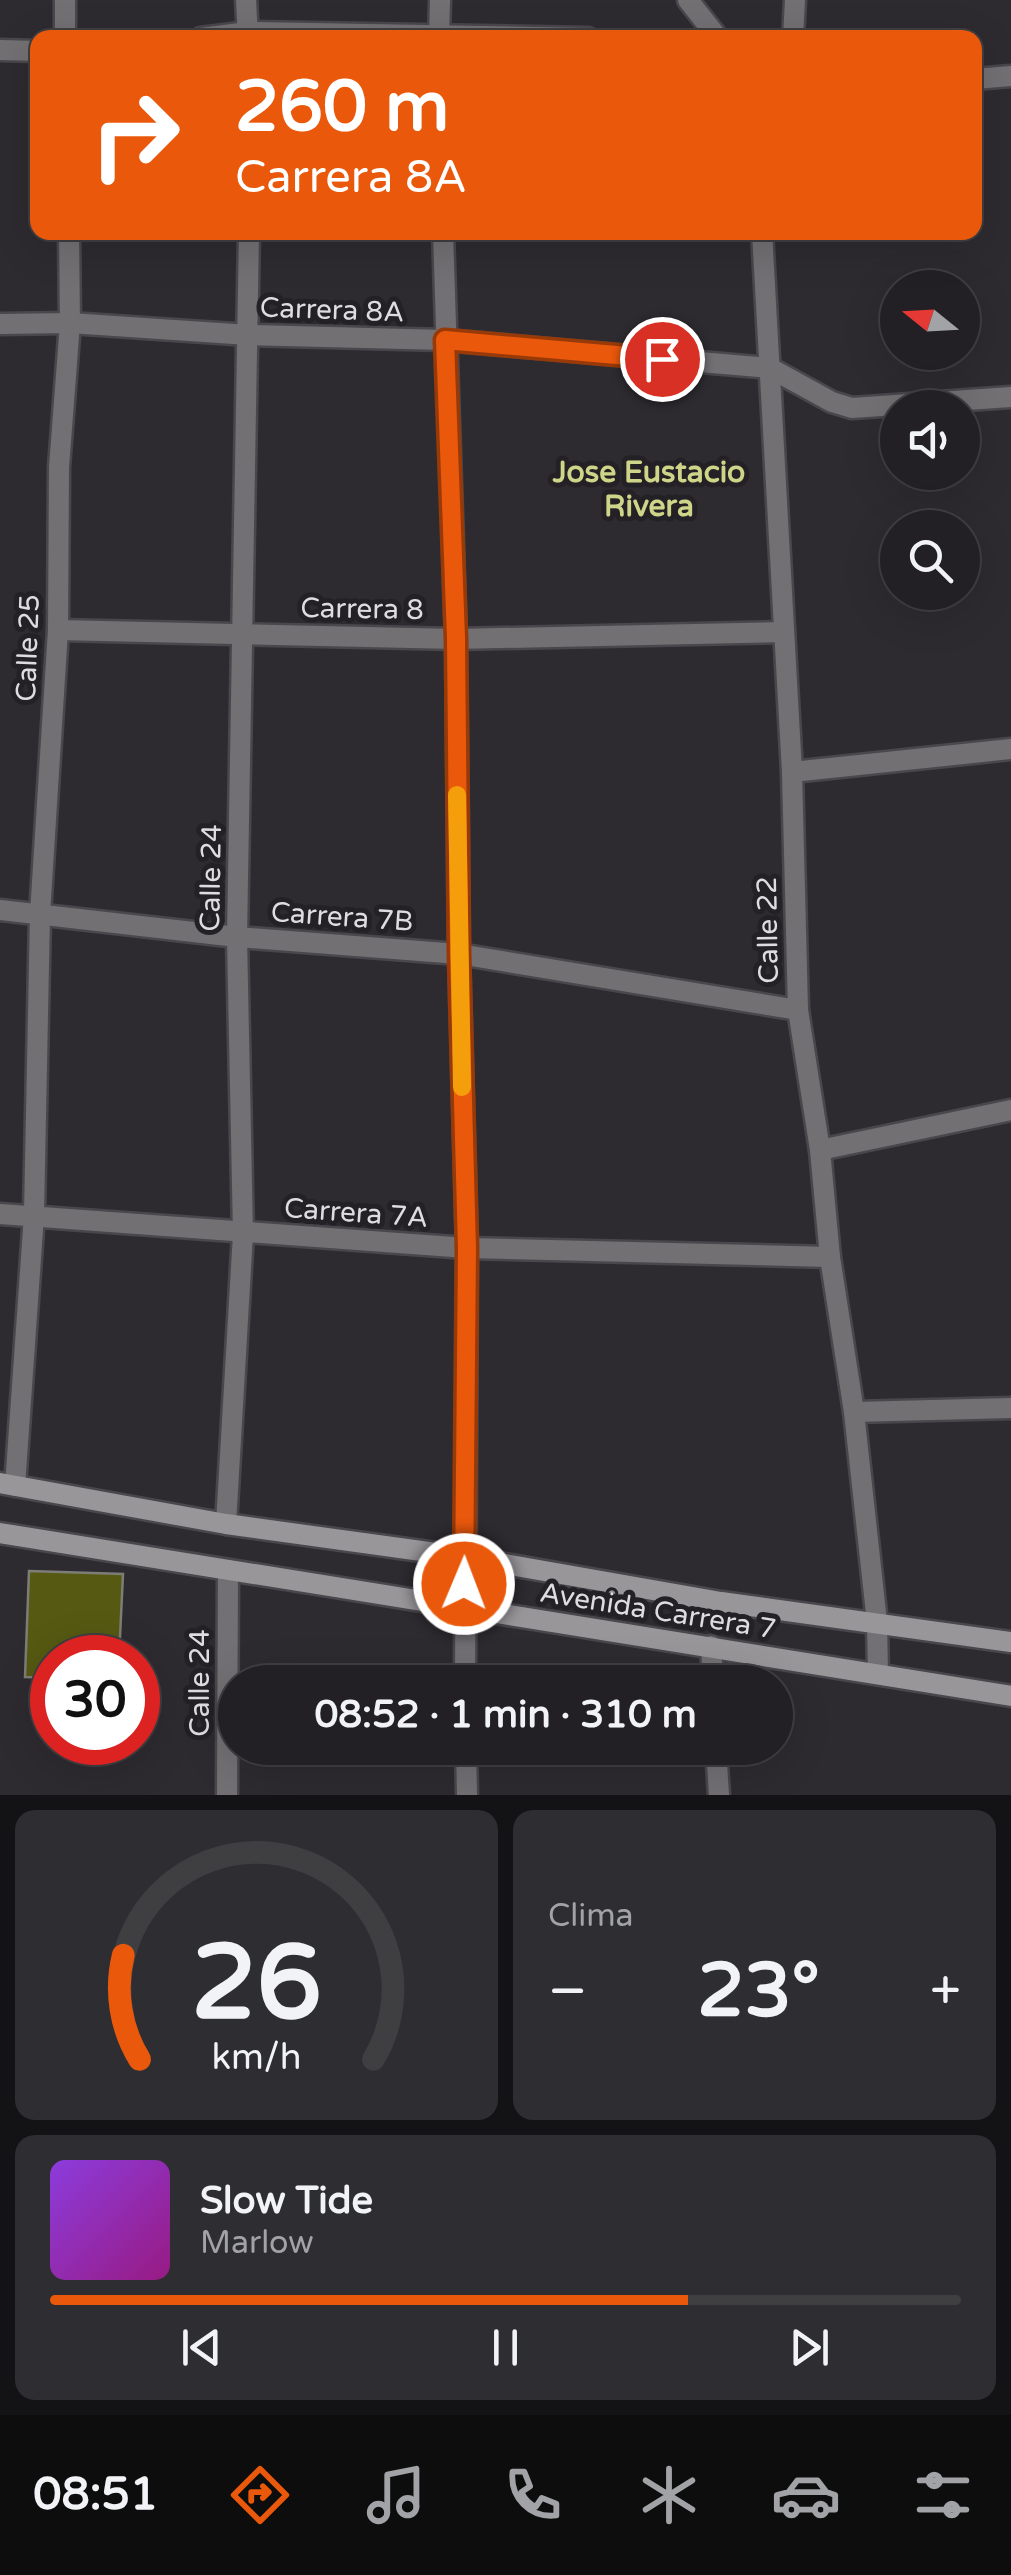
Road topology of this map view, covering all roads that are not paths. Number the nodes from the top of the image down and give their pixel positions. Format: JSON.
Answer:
{"nodes":[{"id":1,"x":64,"y":0,"type":"edge"},
{"id":2,"x":246,"y":0,"type":"edge"},
{"id":3,"x":440,"y":0,"type":"edge"},
{"id":4,"x":688,"y":0,"type":"edge"},
{"id":5,"x":795,"y":0,"type":"edge"},
{"id":6,"x":65,"y":30,"type":"edge"},
{"id":7,"x":248,"y":30,"type":"edge"},
{"id":8,"x":439,"y":30,"type":"edge"},
{"id":9,"x":712,"y":30,"type":"edge"},
{"id":10,"x":793,"y":30,"type":"edge"},
{"id":11,"x":0,"y":50,"type":"edge"},
{"id":12,"x":30,"y":52,"type":"edge"},
{"id":13,"x":1011,"y":76,"type":"edge"},
{"id":14,"x":982,"y":78,"type":"edge"},
{"id":15,"x":68,"y":240,"type":"edge"},
{"id":16,"x":249,"y":240,"type":"edge"},
{"id":17,"x":443,"y":240,"type":"edge"},
{"id":18,"x":762,"y":240,"type":"edge"},
{"id":19,"x":70,"y":323,"type":"junction"},
{"id":20,"x":0,"y":324,"type":"edge"},
{"id":21,"x":249,"y":335,"type":"junction"},
{"id":22,"x":445,"y":340,"type":"junction"},
{"id":23,"x":770,"y":368,"type":"junction"},
{"id":24,"x":1011,"y":396,"type":"edge"},
{"id":25,"x":58,"y":630,"type":"junction"},
{"id":26,"x":784,"y":632,"type":"junction"},
{"id":27,"x":244,"y":633,"type":"junction"},
{"id":28,"x":456,"y":638,"type":"junction"},
{"id":29,"x":1011,"y":749,"type":"edge"},
{"id":30,"x":792,"y":772,"type":"junction"},
{"id":31,"x":0,"y":910,"type":"edge"},
{"id":32,"x":40,"y":914,"type":"junction"},
{"id":33,"x":237,"y":937,"type":"junction"},
{"id":34,"x":459,"y":954,"type":"junction"},
{"id":35,"x":798,"y":1010,"type":"junction"},
{"id":36,"x":1011,"y":1110,"type":"edge"},
{"id":37,"x":820,"y":1150,"type":"junction"},
{"id":38,"x":0,"y":1214,"type":"edge"},
{"id":39,"x":34,"y":1215,"type":"junction"},
{"id":40,"x":243,"y":1234,"type":"junction"},
{"id":41,"x":467,"y":1248,"type":"junction"},
{"id":42,"x":830,"y":1257,"type":"junction"},
{"id":43,"x":1011,"y":1408,"type":"edge"},
{"id":44,"x":854,"y":1412,"type":"junction"},
{"id":45,"x":7,"y":1484,"type":"edge"},
{"id":46,"x":226,"y":1524,"type":"junction"},
{"id":47,"x":0,"y":1533,"type":"edge"},
{"id":48,"x":464,"y":1558,"type":"junction"},
{"id":49,"x":228,"y":1570,"type":"junction"},
{"id":50,"x":464,"y":1610,"type":"junction"},
{"id":51,"x":877,"y":1622,"type":"junction"},
{"id":52,"x":1011,"y":1642,"type":"edge"},
{"id":53,"x":711,"y":1646,"type":"junction"},
{"id":54,"x":465,"y":1665,"type":"edge"},
{"id":55,"x":712,"y":1665,"type":"edge"},
{"id":56,"x":878,"y":1674,"type":"junction"},
{"id":57,"x":1011,"y":1696,"type":"edge"},
{"id":58,"x":466,"y":1765,"type":"edge"},
{"id":59,"x":717,"y":1765,"type":"edge"},
{"id":60,"x":227,"y":1795,"type":"edge"},
{"id":61,"x":467,"y":1795,"type":"edge"},
{"id":62,"x":719,"y":1795,"type":"edge"}],
"edges":[{"from":1,"to":6,"type":"street"},
{"from":2,"to":7,"type":"street"},
{"from":3,"to":8,"type":"street"},
{"from":4,"to":9,"type":"street"},
{"from":5,"to":10,"type":"street"},
{"from":11,"to":12,"type":"street"},
{"from":13,"to":14,"type":"street"},
{"from":15,"to":19,"type":"street","name":"Calle 25"},
{"from":16,"to":21,"type":"street","name":"Calle 24"},
{"from":17,"to":22,"type":"street"},
{"from":18,"to":23,"type":"street","name":"Calle 22"},
{"from":19,"to":20,"type":"street","name":"Carrera 8A"},
{"from":19,"to":21,"type":"street","name":"Carrera 8A"},
{"from":19,"to":25,"type":"street","name":"Calle 25"},
{"from":21,"to":22,"type":"street","name":"Carrera 8A"},
{"from":21,"to":27,"type":"street","name":"Calle 24"},
{"from":22,"to":23,"type":"street","name":"Carrera 8A"},
{"from":22,"to":28,"type":"street"},
{"from":23,"to":24,"type":"street","name":"Carrera 8A"},
{"from":23,"to":26,"type":"street","name":"Calle 22"},
{"from":25,"to":27,"type":"street","name":"Carrera 8"},
{"from":25,"to":32,"type":"street","name":"Calle 25"},
{"from":26,"to":28,"type":"street","name":"Carrera 8"},
{"from":26,"to":30,"type":"street","name":"Calle 22"},
{"from":27,"to":28,"type":"street","name":"Carrera 8"},
{"from":27,"to":33,"type":"street","name":"Calle 24"},
{"from":28,"to":34,"type":"street"},
{"from":29,"to":30,"type":"street"},
{"from":30,"to":35,"type":"street","name":"Calle 22"},
{"from":31,"to":32,"type":"street","name":"Carrera 7B"},
{"from":32,"to":33,"type":"street","name":"Carrera 7B"},
{"from":32,"to":39,"type":"street","name":"Calle 25"},
{"from":33,"to":34,"type":"street","name":"Carrera 7B"},
{"from":33,"to":40,"type":"street","name":"Calle 24"},
{"from":34,"to":35,"type":"street","name":"Carrera 7B"},
{"from":34,"to":41,"type":"street"},
{"from":35,"to":37,"type":"street","name":"Calle 22"},
{"from":36,"to":37,"type":"street"},
{"from":37,"to":42,"type":"street","name":"Calle 22"},
{"from":38,"to":39,"type":"street","name":"Carrera 7A"},
{"from":39,"to":40,"type":"street","name":"Carrera 7A"},
{"from":39,"to":45,"type":"street","name":"Calle 25"},
{"from":40,"to":41,"type":"street","name":"Carrera 7A"},
{"from":40,"to":46,"type":"street","name":"Calle 24"},
{"from":41,"to":42,"type":"street","name":"Carrera 7A"},
{"from":41,"to":48,"type":"street"},
{"from":42,"to":44,"type":"street","name":"Calle 22"},
{"from":43,"to":44,"type":"street"},
{"from":44,"to":51,"type":"street","name":"Calle 22"},
{"from":45,"to":46,"type":"main road","name":"Avenida Carrera 7"},
{"from":46,"to":48,"type":"main road","name":"Avenida Carrera 7"},
{"from":47,"to":49,"type":"main road","name":"Avenida Carrera 7"},
{"from":48,"to":50,"type":"street"},
{"from":48,"to":51,"type":"main road","name":"Avenida Carrera 7"},
{"from":49,"to":50,"type":"main road","name":"Avenida Carrera 7"},
{"from":49,"to":60,"type":"street","name":"Calle 24"},
{"from":50,"to":53,"type":"main road","name":"Avenida Carrera 7"},
{"from":50,"to":54,"type":"street"},
{"from":51,"to":52,"type":"main road","name":"Avenida Carrera 7"},
{"from":51,"to":56,"type":"street","name":"Calle 22"},
{"from":53,"to":55,"type":"street"},
{"from":53,"to":56,"type":"main road","name":"Avenida Carrera 7"},
{"from":56,"to":57,"type":"main road","name":"Avenida Carrera 7"},
{"from":58,"to":61,"type":"street"},
{"from":59,"to":62,"type":"street"}]}
